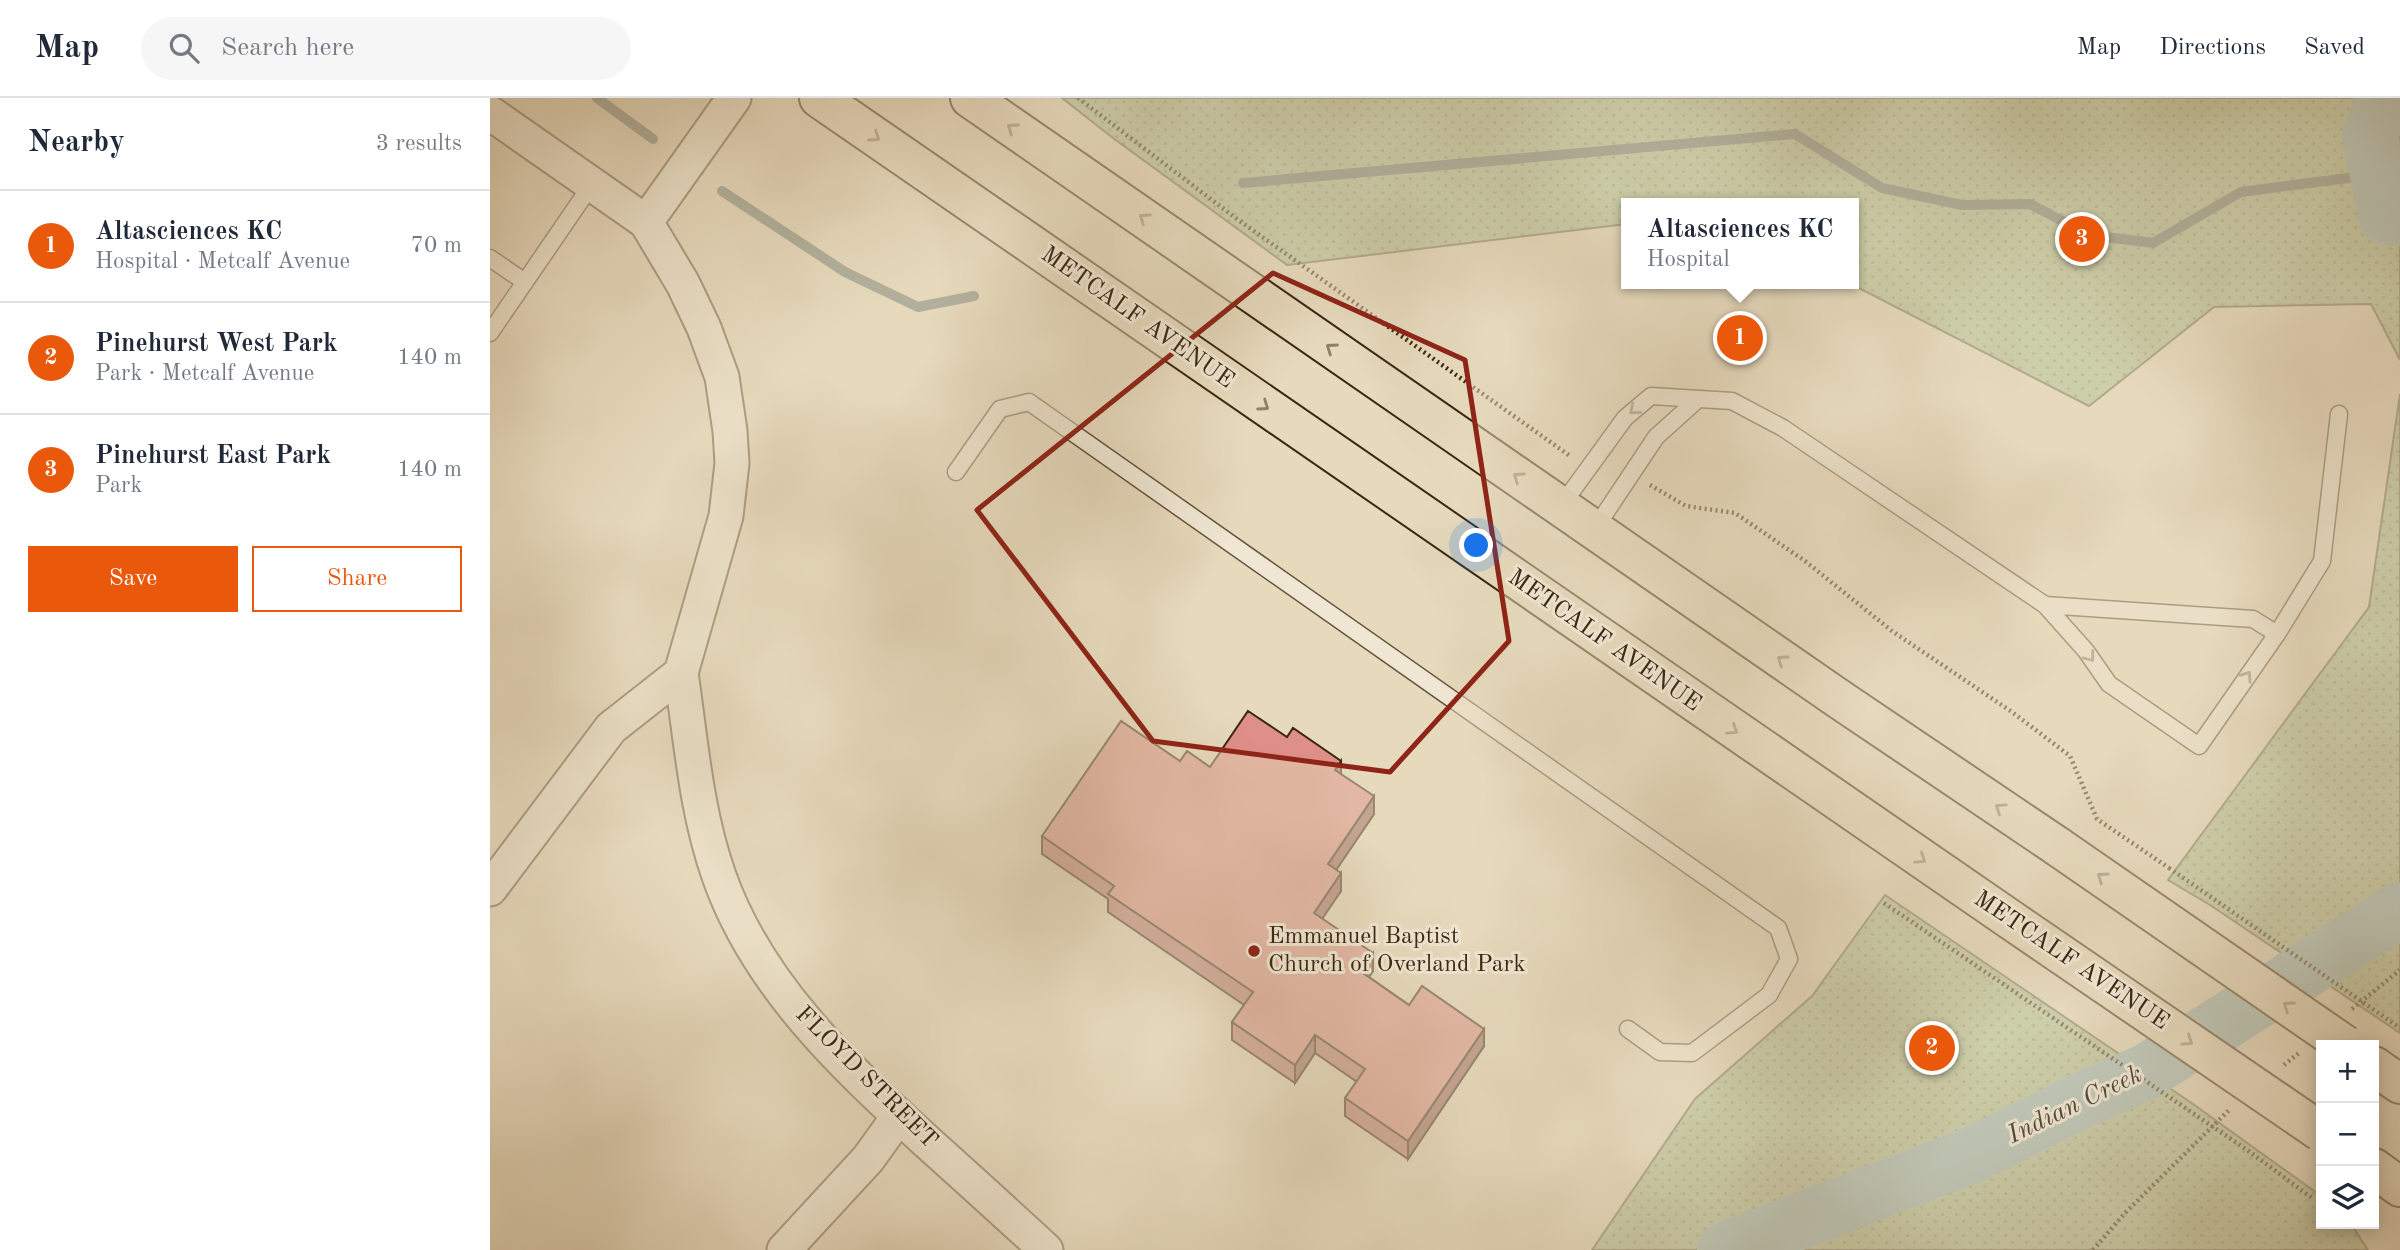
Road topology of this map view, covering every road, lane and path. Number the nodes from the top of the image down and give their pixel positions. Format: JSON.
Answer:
{"nodes":[{"id":1,"x":734,"y":98,"type":"edge"},
{"id":2,"x":819,"y":98,"type":"edge"},
{"id":3,"x":970,"y":98,"type":"edge"},
{"id":4,"x":490,"y":113,"type":"edge"},
{"id":5,"x":592,"y":184,"type":"junction"},
{"id":6,"x":646,"y":222,"type":"junction"},
{"id":7,"x":490,"y":258,"type":"edge"},
{"id":8,"x":525,"y":282,"type":"junction"},
{"id":9,"x":490,"y":333,"type":"edge"},
{"id":10,"x":1697,"y":400,"type":"junction"},
{"id":11,"x":2339,"y":414,"type":"dead end"},
{"id":12,"x":956,"y":472,"type":"dead end"},
{"id":13,"x":1561,"y":506,"type":"junction"},
{"id":14,"x":1594,"y":530,"type":"junction"},
{"id":15,"x":2045,"y":606,"type":"junction"},
{"id":16,"x":2277,"y":634,"type":"junction"},
{"id":17,"x":681,"y":673,"type":"junction"},
{"id":18,"x":2169,"y":868,"type":"dead end"},
{"id":19,"x":490,"y":889,"type":"edge"},
{"id":20,"x":1884,"y":903,"type":"dead end"},
{"id":21,"x":2400,"y":1028,"type":"edge"},
{"id":22,"x":1628,"y":1029,"type":"dead end"},
{"id":23,"x":2337,"y":1040,"type":"edge"},
{"id":24,"x":2379,"y":1069,"type":"edge"},
{"id":25,"x":2400,"y":1084,"type":"edge"},
{"id":26,"x":900,"y":1116,"type":"junction"},
{"id":27,"x":2316,"y":1129,"type":"edge"},
{"id":28,"x":2312,"y":1198,"type":"dead end"},
{"id":29,"x":784,"y":1250,"type":"edge"},
{"id":30,"x":1046,"y":1250,"type":"edge"}],
"edges":[{"from":1,"to":6,"type":"street"},
{"from":2,"to":27,"type":"main road","name":"METCALF AVENUE","one_way":true,"bridge":true},
{"from":13,"to":3,"type":"main road","one_way":true},
{"from":4,"to":5,"type":"street"},
{"from":5,"to":6,"type":"street"},
{"from":5,"to":8,"type":"lane"},
{"from":6,"to":17,"type":"street"},
{"from":7,"to":8,"type":"lane"},
{"from":8,"to":9,"type":"lane"},
{"from":10,"to":13,"type":"lane","one_way":true},
{"from":10,"to":14,"type":"lane"},
{"from":10,"to":15,"type":"lane"},
{"from":11,"to":16,"type":"lane"},
{"from":12,"to":22,"type":"lane"},
{"from":13,"to":14,"type":"main road"},
{"from":23,"to":14,"type":"main road","one_way":true,"bridge":true},
{"from":15,"to":16,"type":"lane"},
{"from":15,"to":16,"type":"lane","one_way":true},
{"from":17,"to":19,"type":"street"},
{"from":17,"to":26,"type":"street","name":"FLOYD STREET"},
{"from":18,"to":21,"type":"path","bridge":true},
{"from":20,"to":28,"type":"path","bridge":true},
{"from":24,"to":25,"type":"main road"},
{"from":26,"to":29,"type":"street"},
{"from":26,"to":30,"type":"street","name":"FLOYD STREET"}]}
